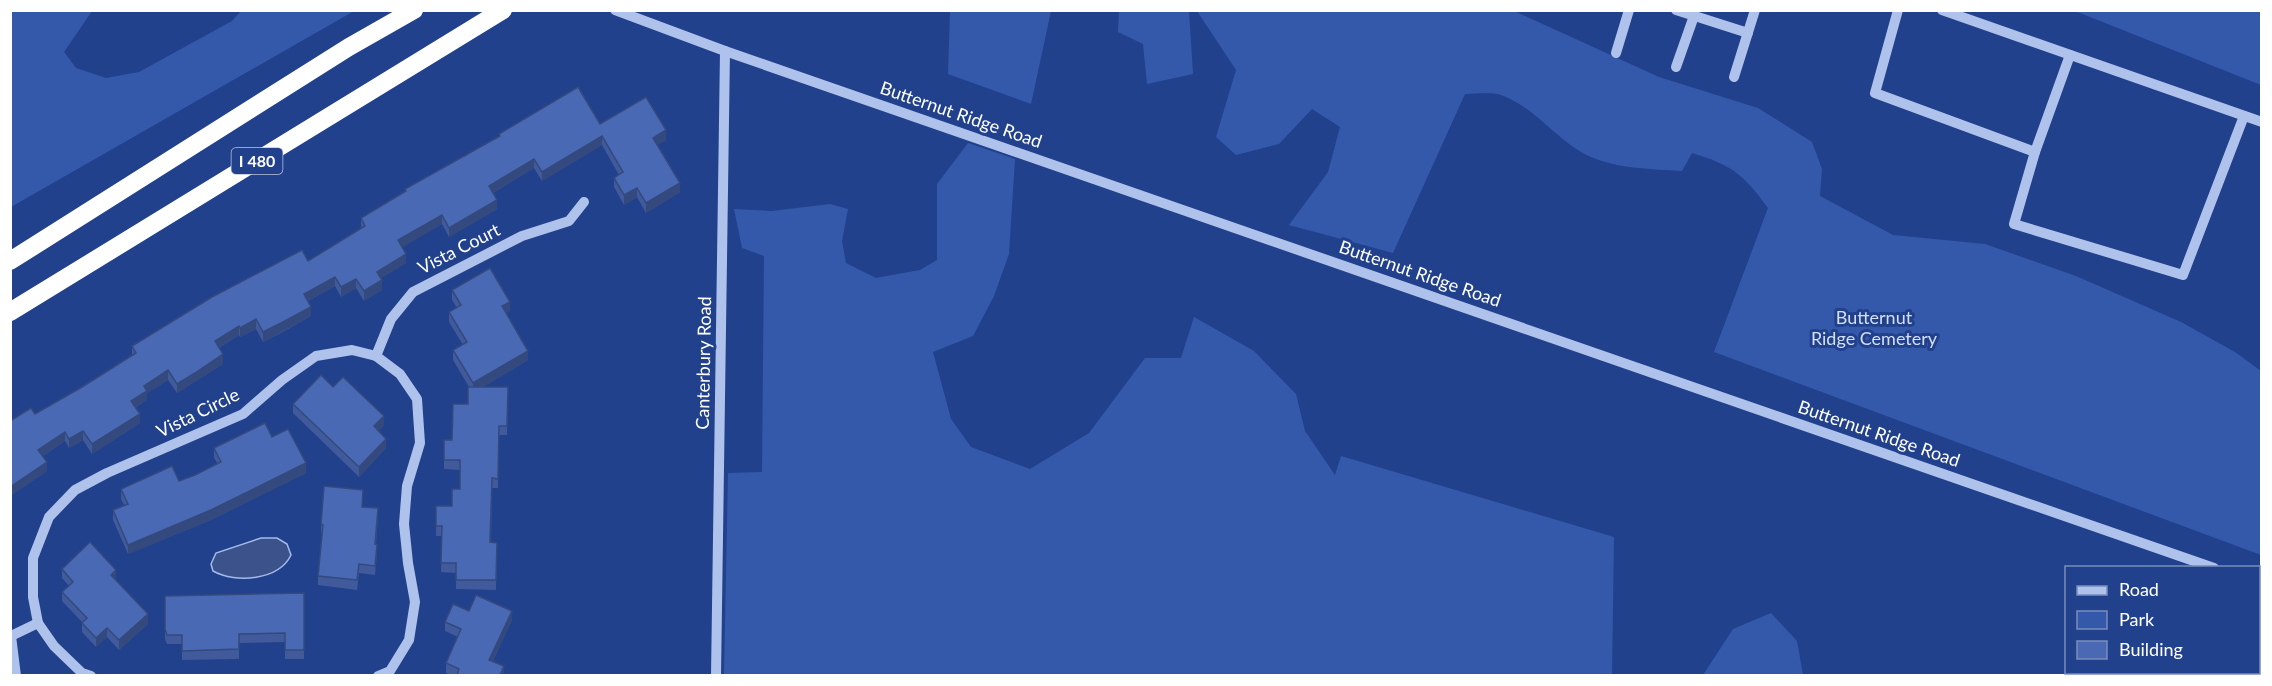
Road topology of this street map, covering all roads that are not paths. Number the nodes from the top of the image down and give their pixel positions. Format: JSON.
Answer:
{"nodes":[{"id":1,"x":414,"y":10,"type":"edge"},
{"id":2,"x":503,"y":10,"type":"edge"},
{"id":3,"x":1629,"y":10,"type":"edge"},
{"id":4,"x":1676,"y":10,"type":"edge"},
{"id":5,"x":1755,"y":10,"type":"edge"},
{"id":6,"x":1898,"y":10,"type":"edge"},
{"id":7,"x":1942,"y":10,"type":"edge"},
{"id":8,"x":618,"y":11,"type":"edge"},
{"id":9,"x":1694,"y":16,"type":"junction"},
{"id":10,"x":1748,"y":33,"type":"junction"},
{"id":11,"x":725,"y":51,"type":"junction"},
{"id":12,"x":1616,"y":53,"type":"dead end"},
{"id":13,"x":2070,"y":55,"type":"junction"},
{"id":14,"x":1676,"y":67,"type":"dead end"},
{"id":15,"x":1734,"y":77,"type":"dead end"},
{"id":16,"x":2244,"y":116,"type":"junction"},
{"id":17,"x":2262,"y":122,"type":"edge"},
{"id":18,"x":2035,"y":152,"type":"junction"},
{"id":19,"x":584,"y":202,"type":"dead end"},
{"id":20,"x":10,"y":261,"type":"edge"},
{"id":21,"x":10,"y":312,"type":"edge"},
{"id":22,"x":376,"y":356,"type":"junction"},
{"id":23,"x":2211,"y":566,"type":"edge"},
{"id":24,"x":38,"y":623,"type":"junction"},
{"id":25,"x":393,"y":673,"type":"edge"},
{"id":26,"x":16,"y":675,"type":"edge"},
{"id":27,"x":91,"y":675,"type":"edge"},
{"id":28,"x":378,"y":675,"type":"edge"},
{"id":29,"x":716,"y":675,"type":"edge"}],
"edges":[{"from":1,"to":20,"type":"highway","number":"I 480"},
{"from":2,"to":21,"type":"highway","number":"I 480"},
{"from":3,"to":12,"type":"street"},
{"from":4,"to":9,"type":"street"},
{"from":5,"to":10,"type":"street"},
{"from":6,"to":18,"type":"street"},
{"from":7,"to":13,"type":"street"},
{"from":8,"to":11,"type":"street","name":"Butternut Ridge Road"},
{"from":9,"to":10,"type":"street"},
{"from":9,"to":14,"type":"street"},
{"from":10,"to":15,"type":"street"},
{"from":11,"to":23,"type":"street","name":"Butternut Ridge Road"},
{"from":11,"to":29,"type":"street","name":"Canterbury Road"},
{"from":13,"to":16,"type":"street"},
{"from":13,"to":18,"type":"street"},
{"from":16,"to":17,"type":"street"},
{"from":16,"to":18,"type":"street"},
{"from":19,"to":22,"type":"street","name":"Vista Court"},
{"from":22,"to":24,"type":"street","name":"Vista Circle"},
{"from":22,"to":25,"type":"street","name":"Vista Circle"},
{"from":24,"to":26,"type":"street"},
{"from":24,"to":27,"type":"street","name":"Vista Circle"},
{"from":25,"to":28,"type":"street","name":"Vista Circle"}]}
